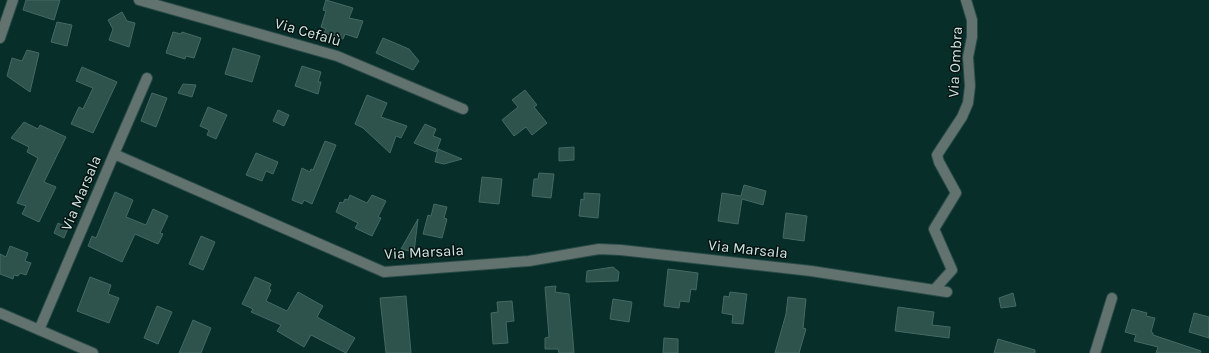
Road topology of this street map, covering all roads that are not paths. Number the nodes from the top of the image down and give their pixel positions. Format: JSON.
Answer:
{"nodes":[{"id":1,"x":13,"y":0,"type":"edge"},
{"id":2,"x":139,"y":0,"type":"edge"},
{"id":3,"x":966,"y":0,"type":"edge"},
{"id":4,"x":0,"y":38,"type":"edge"},
{"id":5,"x":147,"y":78,"type":"dead end"},
{"id":6,"x":463,"y":109,"type":"dead end"},
{"id":7,"x":114,"y":154,"type":"junction"},
{"id":8,"x":934,"y":290,"type":"junction"},
{"id":9,"x":946,"y":292,"type":"dead end"},
{"id":10,"x":1112,"y":298,"type":"dead end"},
{"id":11,"x":0,"y":313,"type":"edge"},
{"id":12,"x":39,"y":330,"type":"junction"},
{"id":13,"x":93,"y":353,"type":"edge"},
{"id":14,"x":1095,"y":353,"type":"edge"}],
"edges":[{"from":1,"to":4,"type":"street"},
{"from":2,"to":6,"type":"street","name":"Via Cefalù"},
{"from":3,"to":8,"type":"street","name":"Via Ombra"},
{"from":5,"to":7,"type":"street"},
{"from":7,"to":8,"type":"street","name":"Via Marsala"},
{"from":7,"to":12,"type":"street","name":"Via Marsala"},
{"from":8,"to":9,"type":"street","name":"Via Marsala"},
{"from":10,"to":14,"type":"street"},
{"from":11,"to":12,"type":"street"},
{"from":12,"to":13,"type":"street"}]}
